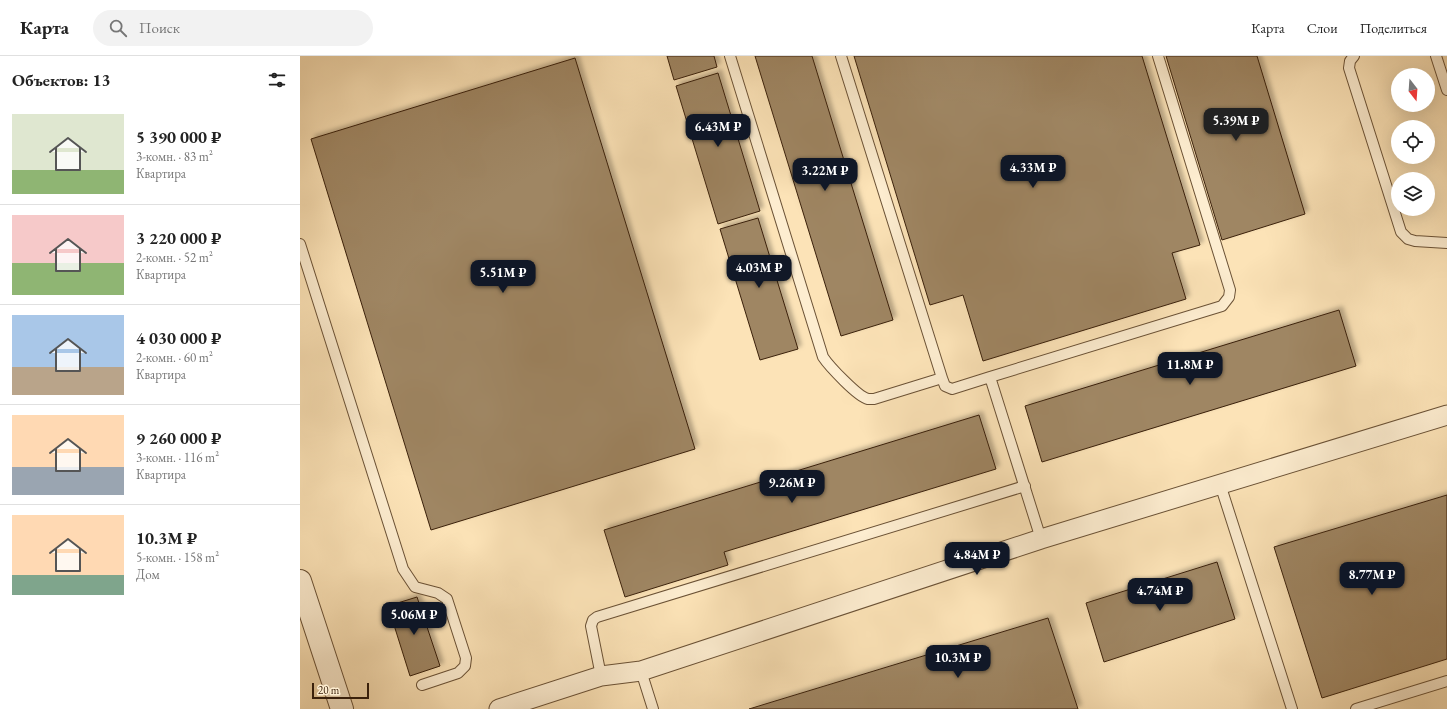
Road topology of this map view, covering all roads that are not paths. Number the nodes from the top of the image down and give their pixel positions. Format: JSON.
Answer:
{"nodes":[{"id":1,"x":730,"y":56,"type":"edge"},
{"id":2,"x":841,"y":56,"type":"edge"},
{"id":3,"x":1158,"y":56,"type":"edge"},
{"id":4,"x":1354,"y":56,"type":"edge"},
{"id":5,"x":1436,"y":56,"type":"edge"},
{"id":6,"x":1447,"y":90,"type":"edge"},
{"id":7,"x":1447,"y":243,"type":"edge"},
{"id":8,"x":300,"y":244,"type":"edge"},
{"id":9,"x":990,"y":377,"type":"junction"},
{"id":10,"x":942,"y":378,"type":"junction"},
{"id":11,"x":1447,"y":415,"type":"edge"},
{"id":12,"x":1220,"y":484,"type":"junction"},
{"id":13,"x":1025,"y":486,"type":"junction"},
{"id":14,"x":1041,"y":538,"type":"junction"},
{"id":15,"x":300,"y":581,"type":"edge"},
{"id":16,"x":641,"y":671,"type":"junction"},
{"id":17,"x":602,"y":676,"type":"junction"},
{"id":18,"x":1447,"y":681,"type":"edge"},
{"id":19,"x":422,"y":685,"type":"dead end"},
{"id":20,"x":342,"y":709,"type":"edge"},
{"id":21,"x":499,"y":709,"type":"edge"},
{"id":22,"x":653,"y":709,"type":"edge"},
{"id":23,"x":1292,"y":709,"type":"edge"},
{"id":24,"x":1356,"y":709,"type":"edge"}],
"edges":[{"from":1,"to":10,"type":"lane"},
{"from":2,"to":10,"type":"lane"},
{"from":3,"to":9,"type":"lane"},
{"from":4,"to":7,"type":"lane"},
{"from":5,"to":6,"type":"lane"},
{"from":8,"to":19,"type":"lane"},
{"from":9,"to":10,"type":"lane"},
{"from":9,"to":13,"type":"lane"},
{"from":11,"to":12,"type":"street"},
{"from":12,"to":14,"type":"street"},
{"from":12,"to":23,"type":"lane"},
{"from":13,"to":14,"type":"lane"},
{"from":13,"to":17,"type":"lane"},
{"from":14,"to":16,"type":"street"},
{"from":15,"to":20,"type":"street"},
{"from":16,"to":17,"type":"street"},
{"from":16,"to":22,"type":"lane"},
{"from":17,"to":21,"type":"street"},
{"from":18,"to":24,"type":"lane"}]}
